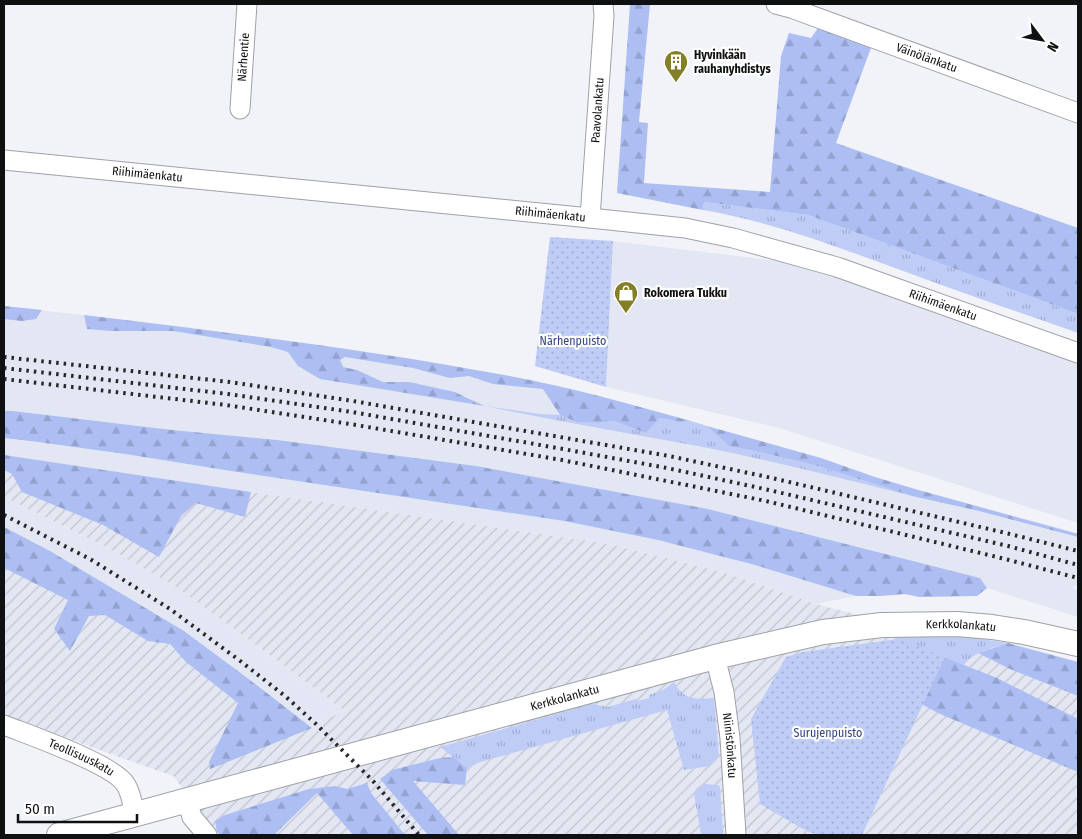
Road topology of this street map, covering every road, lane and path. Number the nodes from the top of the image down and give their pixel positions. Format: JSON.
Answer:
{"nodes":[{"id":1,"x":247,"y":4,"type":"edge"},
{"id":2,"x":603,"y":4,"type":"edge"},
{"id":3,"x":776,"y":4,"type":"edge"},
{"id":4,"x":240,"y":109,"type":"dead end"},
{"id":5,"x":1078,"y":113,"type":"edge"},
{"id":6,"x":4,"y":160,"type":"edge"},
{"id":7,"x":590,"y":218,"type":"junction"},
{"id":8,"x":1078,"y":353,"type":"edge"},
{"id":9,"x":1078,"y":644,"type":"edge"},
{"id":10,"x":715,"y":657,"type":"junction"},
{"id":11,"x":4,"y":725,"type":"edge"},
{"id":12,"x":187,"y":800,"type":"junction"},
{"id":13,"x":135,"y":815,"type":"junction"},
{"id":14,"x":59,"y":835,"type":"edge"},
{"id":15,"x":207,"y":835,"type":"edge"},
{"id":16,"x":736,"y":835,"type":"edge"}],
"edges":[{"from":1,"to":4,"type":"street","name":"Närhentie"},
{"from":2,"to":7,"type":"street","name":"Paavolankatu"},
{"from":3,"to":5,"type":"street","name":"Väinölänkatu"},
{"from":6,"to":7,"type":"street","name":"Riihimäenkatu"},
{"from":7,"to":8,"type":"street","name":"Riihimäenkatu"},
{"from":9,"to":10,"type":"main road","name":"Kerkkolankatu"},
{"from":10,"to":12,"type":"main road","name":"Kerkkolankatu"},
{"from":10,"to":16,"type":"street","name":"Niinistönkatu"},
{"from":11,"to":13,"type":"street","name":"Teollisuuskatu"},
{"from":12,"to":13,"type":"main road","name":"Kerkkolankatu"},
{"from":12,"to":15,"type":"street"},
{"from":13,"to":14,"type":"main road","name":"Kerkkolankatu"}]}
